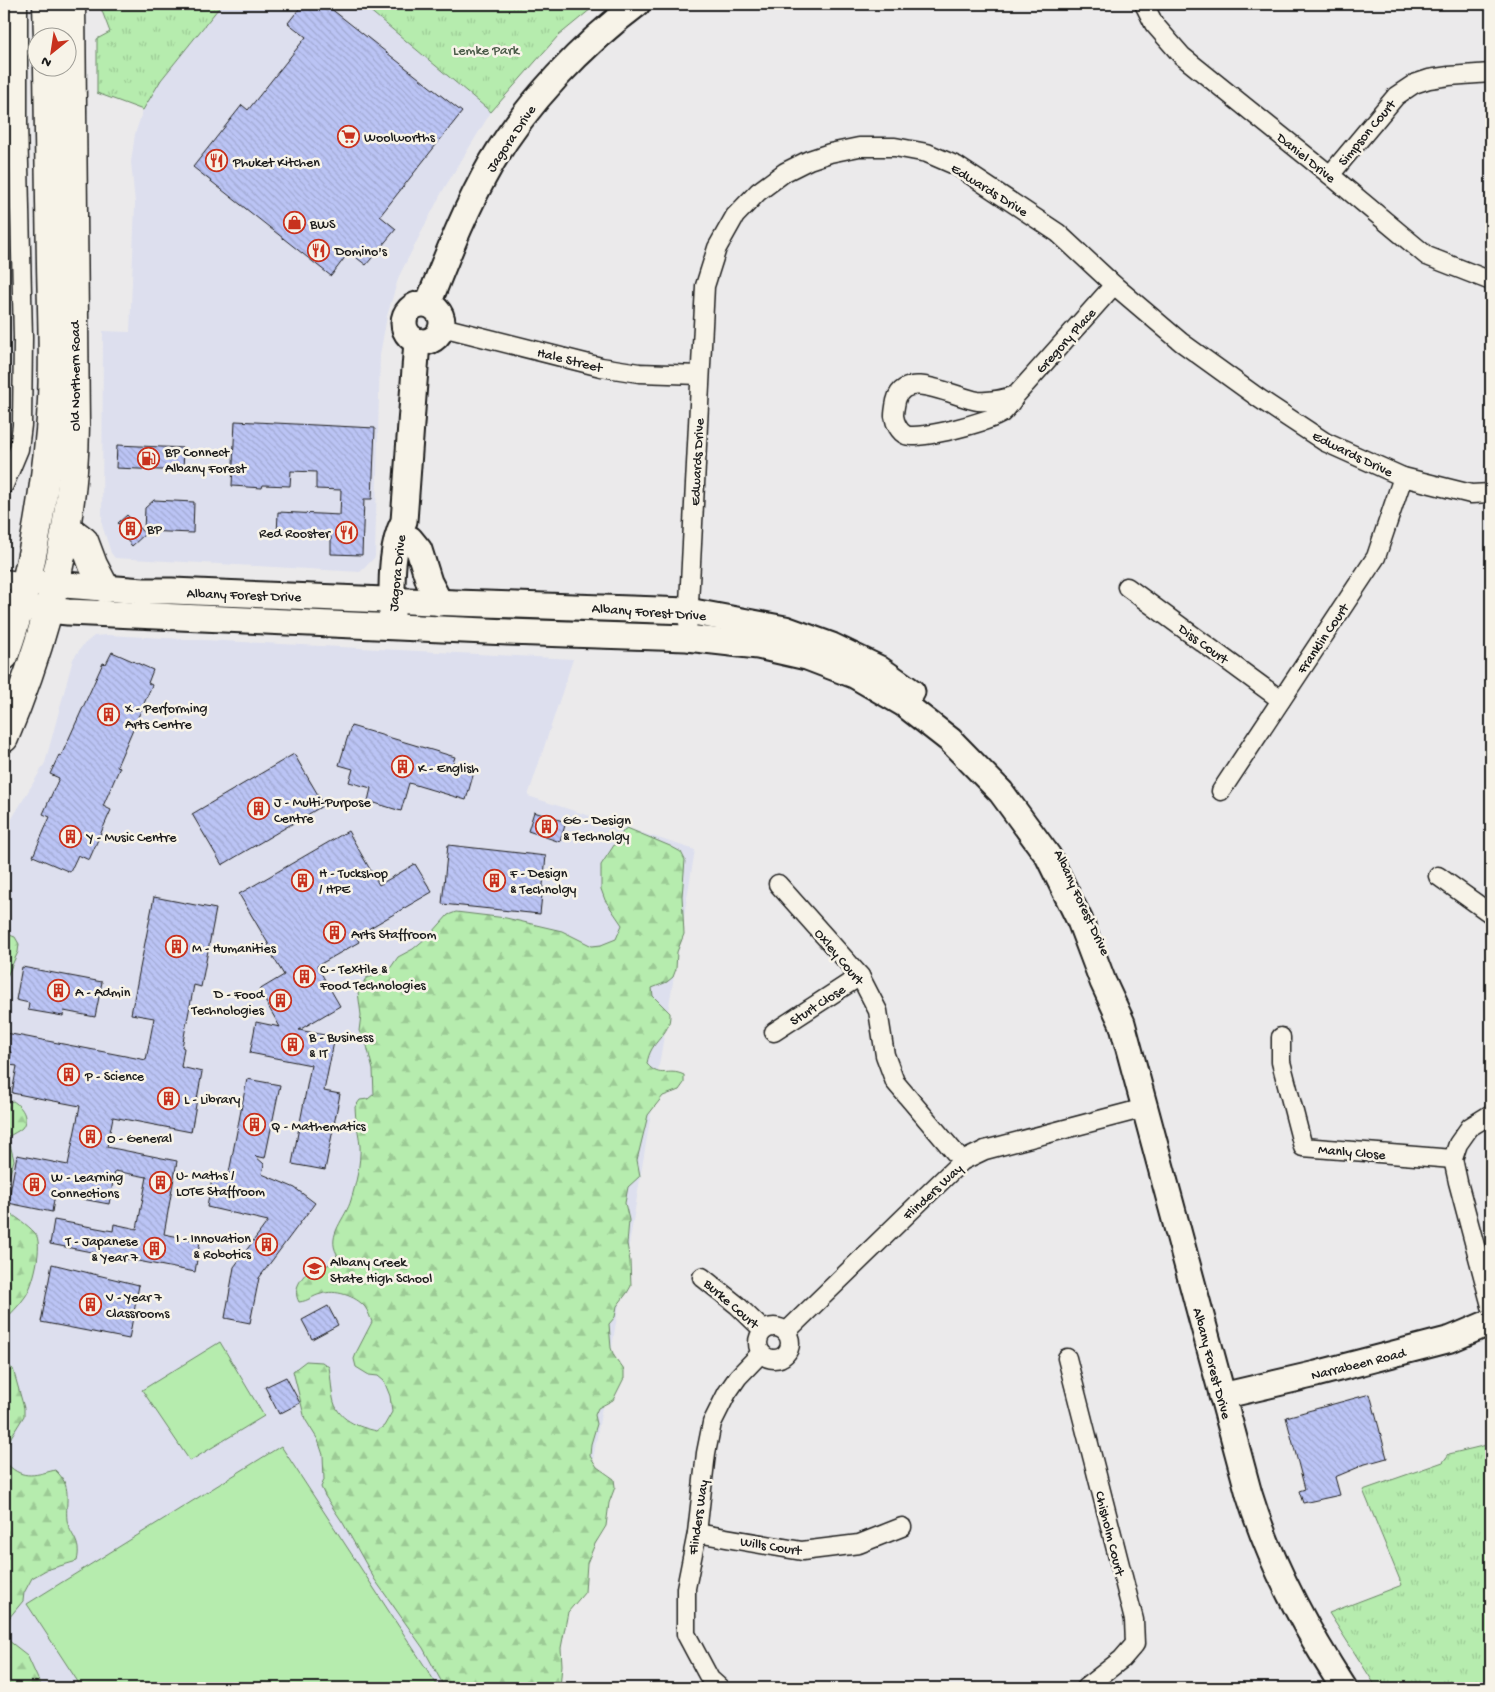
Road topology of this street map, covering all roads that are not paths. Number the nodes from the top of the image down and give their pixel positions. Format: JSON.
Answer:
{"nodes":[{"id":1,"x":18,"y":4,"type":"edge"},
{"id":2,"x":48,"y":4,"type":"edge"},
{"id":3,"x":71,"y":4,"type":"edge"},
{"id":4,"x":637,"y":4,"type":"edge"},
{"id":5,"x":1144,"y":4,"type":"edge"},
{"id":6,"x":48,"y":28,"type":"edge"},
{"id":7,"x":1491,"y":73,"type":"edge"},
{"id":8,"x":48,"y":78,"type":"edge"},
{"id":9,"x":1330,"y":175,"type":"junction"},
{"id":10,"x":1491,"y":281,"type":"edge"},
{"id":11,"x":1114,"y":285,"type":"junction"},
{"id":12,"x":428,"y":304,"type":"junction"},
{"id":13,"x":442,"y":327,"type":"junction"},
{"id":14,"x":417,"y":341,"type":"junction"},
{"id":15,"x":700,"y":375,"type":"junction"},
{"id":16,"x":1016,"y":395,"type":"junction"},
{"id":17,"x":1403,"y":477,"type":"junction"},
{"id":18,"x":4,"y":485,"type":"edge"},
{"id":19,"x":1491,"y":493,"type":"edge"},
{"id":20,"x":67,"y":528,"type":"junction"},
{"id":21,"x":407,"y":530,"type":"junction"},
{"id":22,"x":54,"y":585,"type":"junction"},
{"id":23,"x":1127,"y":587,"type":"dead end"},
{"id":24,"x":106,"y":588,"type":"junction"},
{"id":25,"x":13,"y":593,"type":"edge"},
{"id":26,"x":400,"y":600,"type":"junction"},
{"id":27,"x":440,"y":602,"type":"junction"},
{"id":28,"x":48,"y":611,"type":"junction"},
{"id":29,"x":688,"y":611,"type":"junction"},
{"id":30,"x":399,"y":626,"type":"junction"},
{"id":31,"x":687,"y":638,"type":"junction"},
{"id":32,"x":4,"y":656,"type":"edge"},
{"id":33,"x":1281,"y":700,"type":"junction"},
{"id":34,"x":4,"y":738,"type":"edge"},
{"id":35,"x":1222,"y":790,"type":"dead end"},
{"id":36,"x":1438,"y":876,"type":"dead end"},
{"id":37,"x":778,"y":884,"type":"dead end"},
{"id":38,"x":1491,"y":914,"type":"edge"},
{"id":39,"x":860,"y":976,"type":"junction"},
{"id":40,"x":1122,"y":1023,"type":"junction"},
{"id":41,"x":774,"y":1032,"type":"dead end"},
{"id":42,"x":1280,"y":1037,"type":"dead end"},
{"id":43,"x":1145,"y":1108,"type":"junction"},
{"id":44,"x":1491,"y":1114,"type":"edge"},
{"id":45,"x":1454,"y":1159,"type":"junction"},
{"id":46,"x":962,"y":1161,"type":"junction"},
{"id":47,"x":702,"y":1276,"type":"dead end"},
{"id":48,"x":1491,"y":1306,"type":"edge"},
{"id":49,"x":1491,"y":1322,"type":"edge"},
{"id":50,"x":763,"y":1330,"type":"junction"},
{"id":51,"x":786,"y":1332,"type":"junction"},
{"id":52,"x":762,"y":1353,"type":"junction"},
{"id":53,"x":1067,"y":1358,"type":"dead end"},
{"id":54,"x":1222,"y":1396,"type":"junction"},
{"id":55,"x":902,"y":1527,"type":"dead end"},
{"id":56,"x":697,"y":1533,"type":"junction"},
{"id":57,"x":720,"y":1688,"type":"edge"},
{"id":58,"x":1084,"y":1688,"type":"edge"},
{"id":59,"x":1344,"y":1688,"type":"edge"}],
"edges":[{"from":1,"to":18,"type":"street"},
{"from":2,"to":6,"type":"highway"},
{"from":3,"to":20,"type":"highway","name":"Old Northern Road"},
{"from":4,"to":12,"type":"street","name":"Jagora Drive"},
{"from":5,"to":9,"type":"street","name":"Daniel Drive"},
{"from":7,"to":9,"type":"street","name":"Simpson Court"},
{"from":8,"to":25,"type":"highway","name":"Old Northern Road"},
{"from":9,"to":10,"type":"street","name":"Daniel Drive"},
{"from":11,"to":15,"type":"street","name":"Edwards Drive"},
{"from":11,"to":16,"type":"street","name":"Gregory Place"},
{"from":11,"to":17,"type":"street","name":"Edwards Drive"},
{"from":12,"to":13,"type":"street"},
{"from":12,"to":14,"type":"street"},
{"from":13,"to":14,"type":"street"},
{"from":13,"to":15,"type":"street","name":"Hale Street"},
{"from":14,"to":21,"type":"street","name":"Jagora Drive"},
{"from":15,"to":29,"type":"street","name":"Edwards Drive"},
{"from":16,"to":16,"type":"street","name":"Gregory Place"},
{"from":17,"to":19,"type":"street","name":"Edwards Drive"},
{"from":17,"to":33,"type":"street","name":"Franklin Court"},
{"from":20,"to":22,"type":"highway","name":"Old Northern Road"},
{"from":20,"to":24,"type":"highway"},
{"from":21,"to":26,"type":"street","name":"Jagora Drive"},
{"from":21,"to":27,"type":"street"},
{"from":22,"to":24,"type":"street","name":"Albany Forest Drive"},
{"from":22,"to":25,"type":"street","name":"Albany Forest Drive"},
{"from":22,"to":28,"type":"highway","name":"Old Northern Road"},
{"from":23,"to":33,"type":"street","name":"Diss Court"},
{"from":24,"to":26,"type":"street","name":"Albany Forest Drive"},
{"from":25,"to":28,"type":"street","name":"Albany Forest Drive"},
{"from":25,"to":32,"type":"highway","name":"Old Northern Road"},
{"from":26,"to":27,"type":"street","name":"Albany Forest Drive"},
{"from":26,"to":30,"type":"street","name":"Jagora Drive"},
{"from":27,"to":29,"type":"street","name":"Albany Forest Drive"},
{"from":28,"to":30,"type":"street","name":"Albany Forest Drive"},
{"from":28,"to":34,"type":"highway","name":"Old Northern Road"},
{"from":29,"to":31,"type":"street","name":"Edwards Drive"},
{"from":29,"to":40,"type":"street","name":"Albany Forest Drive"},
{"from":30,"to":31,"type":"street","name":"Albany Forest Drive"},
{"from":31,"to":40,"type":"street","name":"Albany Forest Drive"},
{"from":33,"to":35,"type":"street","name":"Franklin Court"},
{"from":36,"to":38,"type":"street"},
{"from":37,"to":39,"type":"street","name":"Oxley Court"},
{"from":39,"to":41,"type":"street","name":"Sturt Close"},
{"from":39,"to":46,"type":"street","name":"Oxley Court"},
{"from":40,"to":43,"type":"street","name":"Albany Forest Drive"},
{"from":42,"to":45,"type":"street","name":"Manly Close"},
{"from":43,"to":46,"type":"street","name":"Flinders Way"},
{"from":43,"to":54,"type":"street","name":"Albany Forest Drive"},
{"from":44,"to":45,"type":"street"},
{"from":45,"to":48,"type":"street"},
{"from":46,"to":51,"type":"street","name":"Flinders Way"},
{"from":47,"to":50,"type":"street","name":"Burke Court"},
{"from":49,"to":54,"type":"street","name":"Narrabeen Road"},
{"from":50,"to":51,"type":"street"},
{"from":50,"to":52,"type":"street"},
{"from":51,"to":52,"type":"street"},
{"from":52,"to":56,"type":"street","name":"Flinders Way"},
{"from":53,"to":58,"type":"street","name":"Chisholm Court"},
{"from":54,"to":59,"type":"street","name":"Albany Forest Drive"},
{"from":55,"to":56,"type":"street","name":"Wills Court"},
{"from":56,"to":57,"type":"street","name":"Flinders Way"}]}
